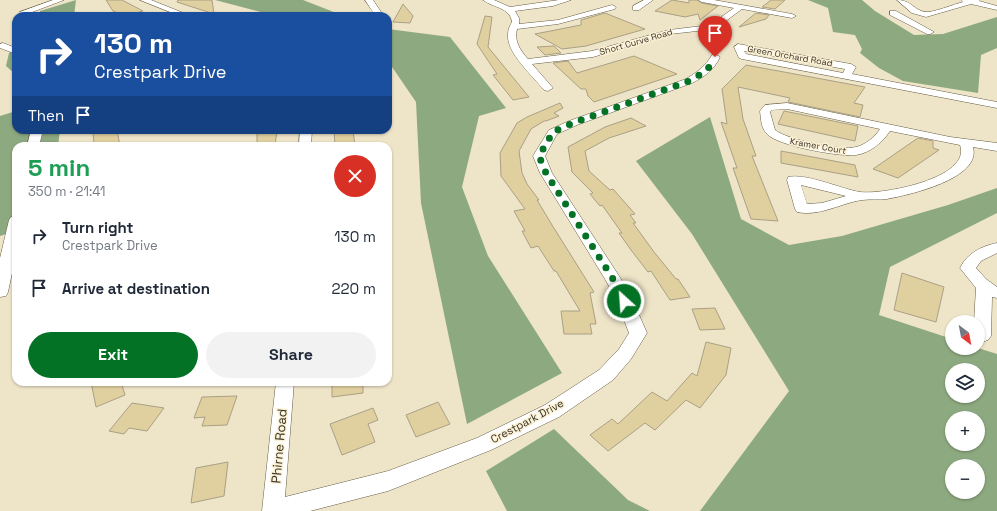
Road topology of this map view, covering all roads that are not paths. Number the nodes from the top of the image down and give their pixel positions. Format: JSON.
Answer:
{"nodes":[{"id":1,"x":60,"y":0,"type":"edge"},
{"id":2,"x":144,"y":0,"type":"edge"},
{"id":3,"x":370,"y":0,"type":"edge"},
{"id":4,"x":567,"y":0,"type":"edge"},
{"id":5,"x":650,"y":0,"type":"edge"},
{"id":6,"x":702,"y":0,"type":"edge"},
{"id":7,"x":901,"y":0,"type":"edge"},
{"id":8,"x":493,"y":1,"type":"edge"},
{"id":9,"x":941,"y":1,"type":"dead end"},
{"id":10,"x":968,"y":2,"type":"edge"},
{"id":11,"x":612,"y":7,"type":"dead end"},
{"id":12,"x":740,"y":7,"type":"junction"},
{"id":13,"x":636,"y":8,"type":"dead end"},
{"id":14,"x":997,"y":8,"type":"edge"},
{"id":15,"x":507,"y":10,"type":"junction"},
{"id":16,"x":24,"y":12,"type":"dead end"},
{"id":17,"x":176,"y":12,"type":"edge"},
{"id":18,"x":377,"y":12,"type":"edge"},
{"id":19,"x":893,"y":13,"type":"dead end"},
{"id":20,"x":926,"y":15,"type":"junction"},
{"id":21,"x":792,"y":16,"type":"dead end"},
{"id":22,"x":904,"y":19,"type":"junction"},
{"id":23,"x":514,"y":27,"type":"junction"},
{"id":24,"x":930,"y":32,"type":"dead end"},
{"id":25,"x":3,"y":46,"type":"dead end"},
{"id":26,"x":12,"y":49,"type":"edge"},
{"id":27,"x":715,"y":57,"type":"dead end"},
{"id":28,"x":525,"y":62,"type":"junction"},
{"id":29,"x":851,"y":68,"type":"junction"},
{"id":30,"x":548,"y":88,"type":"dead end"},
{"id":31,"x":997,"y":105,"type":"edge"},
{"id":32,"x":887,"y":127,"type":"junction"},
{"id":33,"x":966,"y":143,"type":"junction"},
{"id":34,"x":997,"y":147,"type":"edge"},
{"id":35,"x":862,"y":196,"type":"dead end"},
{"id":36,"x":12,"y":233,"type":"edge"},
{"id":37,"x":9,"y":243,"type":"edge"},
{"id":38,"x":997,"y":247,"type":"edge"},
{"id":39,"x":991,"y":290,"type":"edge"},
{"id":40,"x":0,"y":292,"type":"edge"},
{"id":41,"x":985,"y":321,"type":"edge"},
{"id":42,"x":285,"y":386,"type":"edge"},
{"id":43,"x":274,"y":510,"type":"edge"}],
"edges":[{"from":1,"to":16,"type":"street"},
{"from":2,"to":17,"type":"street"},
{"from":3,"to":18,"type":"street"},
{"from":4,"to":15,"type":"street"},
{"from":5,"to":13,"type":"street"},
{"from":6,"to":12,"type":"street"},
{"from":7,"to":20,"type":"street"},
{"from":8,"to":15,"type":"street"},
{"from":9,"to":10,"type":"street"},
{"from":10,"to":14,"type":"street"},
{"from":10,"to":20,"type":"street"},
{"from":11,"to":23,"type":"street"},
{"from":12,"to":21,"type":"street"},
{"from":12,"to":28,"type":"street","name":"Short Curve Road"},
{"from":15,"to":23,"type":"street"},
{"from":19,"to":22,"type":"street"},
{"from":20,"to":22,"type":"street"},
{"from":22,"to":24,"type":"street"},
{"from":23,"to":28,"type":"street"},
{"from":25,"to":26,"type":"street"},
{"from":27,"to":43,"type":"street","name":"Crestpark Drive"},
{"from":28,"to":30,"type":"street"},
{"from":29,"to":29,"type":"street","name":"Green Orchard Road"},
{"from":29,"to":31,"type":"street","name":"Green Orchard Road"},
{"from":32,"to":32,"type":"street","name":"Kramer Court"},
{"from":32,"to":33,"type":"street","name":"Kramer Court"},
{"from":33,"to":34,"type":"street","name":"Kramer Court"},
{"from":33,"to":35,"type":"street"},
{"from":36,"to":37,"type":"street"},
{"from":37,"to":40,"type":"street"},
{"from":38,"to":39,"type":"street"},
{"from":39,"to":41,"type":"street"},
{"from":42,"to":43,"type":"street","name":"Phirne Road"}]}
